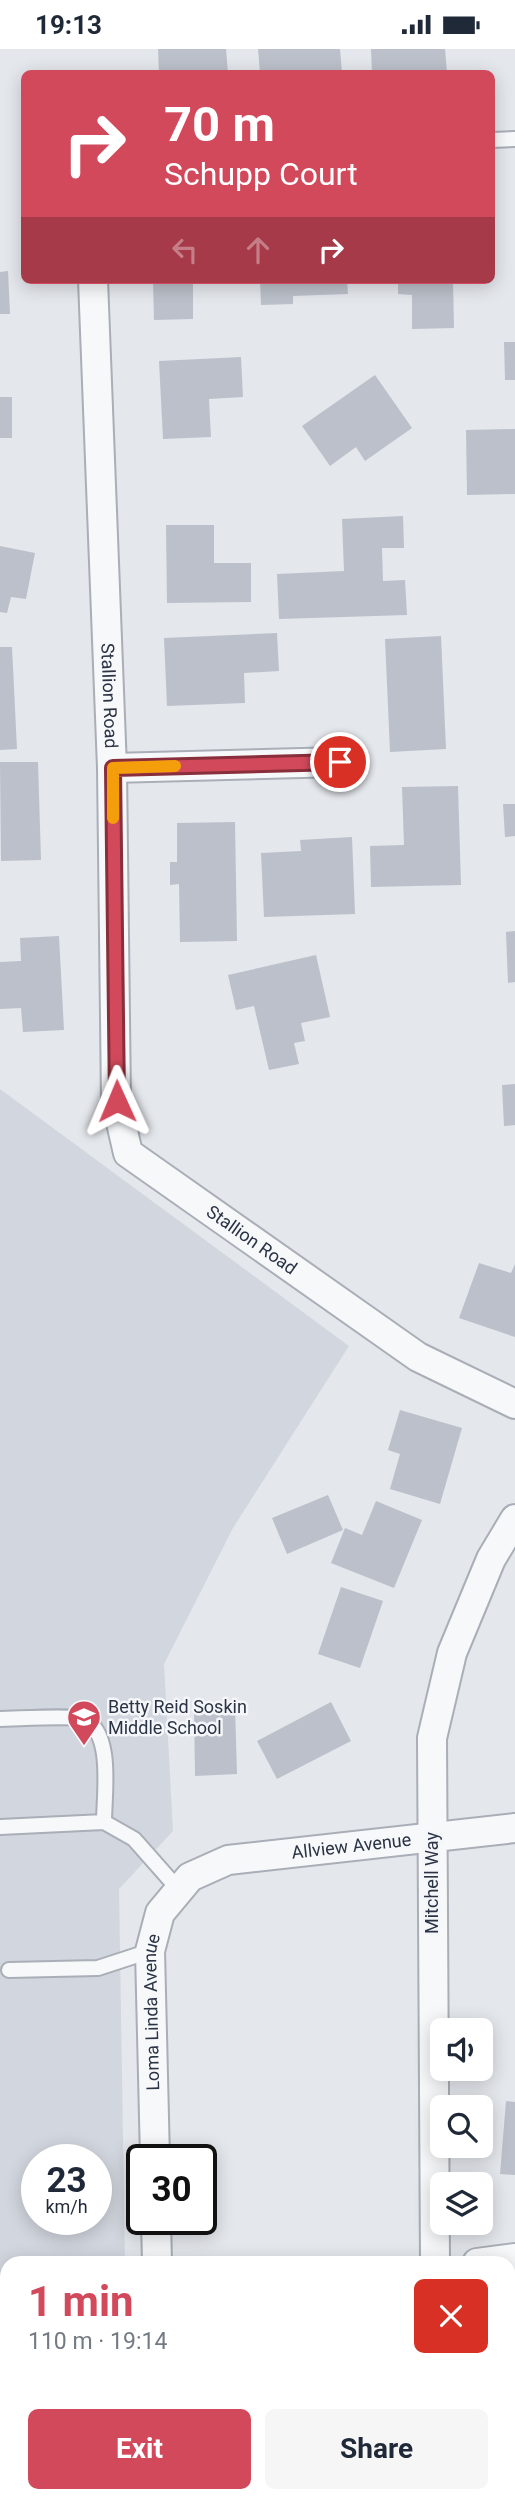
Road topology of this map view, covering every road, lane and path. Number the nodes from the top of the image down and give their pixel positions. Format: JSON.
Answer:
{"nodes":[{"id":1,"x":515,"y":139,"type":"edge"},
{"id":2,"x":495,"y":140,"type":"edge"},
{"id":3,"x":93,"y":284,"type":"edge"},
{"id":4,"x":340,"y":762,"type":"dead end"},
{"id":5,"x":113,"y":768,"type":"junction"},
{"id":6,"x":515,"y":1404,"type":"edge"},
{"id":7,"x":515,"y":1519,"type":"edge"},
{"id":8,"x":0,"y":1719,"type":"edge"},
{"id":9,"x":104,"y":1822,"type":"junction"},
{"id":10,"x":0,"y":1827,"type":"edge"},
{"id":11,"x":515,"y":1828,"type":"edge"},
{"id":12,"x":432,"y":1838,"type":"junction"},
{"id":13,"x":184,"y":1884,"type":"junction"},
{"id":14,"x":150,"y":1951,"type":"junction"},
{"id":15,"x":9,"y":1970,"type":"dead end"},
{"id":16,"x":155,"y":2144,"type":"edge"},
{"id":17,"x":157,"y":2235,"type":"edge"},
{"id":18,"x":158,"y":2256,"type":"edge"},
{"id":19,"x":435,"y":2256,"type":"edge"}],
"edges":[{"from":1,"to":2,"type":"lane"},
{"from":3,"to":5,"type":"street","name":"Stallion Road"},
{"from":4,"to":5,"type":"street"},
{"from":5,"to":6,"type":"street","name":"Stallion Road"},
{"from":7,"to":12,"type":"street","name":"Mitchell Way"},
{"from":8,"to":9,"type":"lane"},
{"from":9,"to":10,"type":"lane"},
{"from":9,"to":13,"type":"lane"},
{"from":11,"to":12,"type":"street","name":"Allview Avenue"},
{"from":12,"to":13,"type":"street","name":"Allview Avenue"},
{"from":12,"to":19,"type":"street","name":"Mitchell Way"},
{"from":13,"to":14,"type":"street","name":"Loma Linda Avenue"},
{"from":14,"to":15,"type":"lane"},
{"from":14,"to":16,"type":"street","name":"Loma Linda Avenue"},
{"from":17,"to":18,"type":"street"}]}
